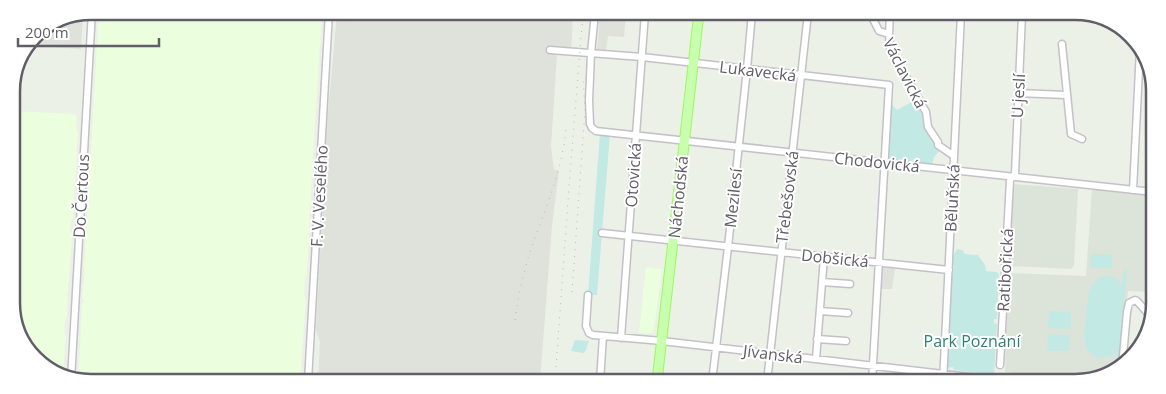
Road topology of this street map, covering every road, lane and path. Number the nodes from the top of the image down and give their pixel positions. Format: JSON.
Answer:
{"nodes":[{"id":1,"x":91,"y":20,"type":"edge"},
{"id":2,"x":329,"y":20,"type":"edge"},
{"id":3,"x":594,"y":20,"type":"edge"},
{"id":4,"x":645,"y":20,"type":"edge"},
{"id":5,"x":698,"y":20,"type":"edge"},
{"id":6,"x":751,"y":20,"type":"edge"},
{"id":7,"x":807,"y":20,"type":"edge"},
{"id":8,"x":874,"y":20,"type":"edge"},
{"id":9,"x":890,"y":20,"type":"edge"},
{"id":10,"x":960,"y":20,"type":"edge"},
{"id":11,"x":1022,"y":20,"type":"edge"},
{"id":12,"x":889,"y":34,"type":"junction"},
{"id":13,"x":1062,"y":44,"type":"dead end"},
{"id":14,"x":550,"y":50,"type":"dead end"},
{"id":15,"x":591,"y":53,"type":"junction"},
{"id":16,"x":642,"y":58,"type":"junction"},
{"id":17,"x":1139,"y":60,"type":"edge"},
{"id":18,"x":693,"y":63,"type":"junction"},
{"id":19,"x":747,"y":70,"type":"junction"},
{"id":20,"x":801,"y":76,"type":"junction"},
{"id":21,"x":1018,"y":93,"type":"junction"},
{"id":22,"x":1066,"y":95,"type":"junction"},
{"id":23,"x":636,"y":135,"type":"junction"},
{"id":24,"x":1082,"y":139,"type":"dead end"},
{"id":25,"x":684,"y":141,"type":"junction"},
{"id":26,"x":739,"y":147,"type":"junction"},
{"id":27,"x":792,"y":152,"type":"junction"},
{"id":28,"x":954,"y":156,"type":"junction"},
{"id":29,"x":885,"y":163,"type":"junction"},
{"id":30,"x":954,"y":170,"type":"junction"},
{"id":31,"x":1013,"y":177,"type":"junction"},
{"id":32,"x":1133,"y":190,"type":"junction"},
{"id":33,"x":1146,"y":191,"type":"edge"},
{"id":34,"x":602,"y":234,"type":"dead end"},
{"id":35,"x":628,"y":236,"type":"junction"},
{"id":36,"x":673,"y":241,"type":"junction"},
{"id":37,"x":728,"y":247,"type":"junction"},
{"id":38,"x":781,"y":252,"type":"junction"},
{"id":39,"x":824,"y":257,"type":"junction"},
{"id":40,"x":879,"y":262,"type":"junction"},
{"id":41,"x":949,"y":270,"type":"junction"},
{"id":42,"x":822,"y":282,"type":"junction"},
{"id":43,"x":850,"y":284,"type":"dead end"},
{"id":44,"x":588,"y":295,"type":"dead end"},
{"id":45,"x":1145,"y":310,"type":"edge"},
{"id":46,"x":820,"y":311,"type":"junction"},
{"id":47,"x":848,"y":313,"type":"dead end"},
{"id":48,"x":604,"y":336,"type":"junction"},
{"id":49,"x":620,"y":338,"type":"junction"},
{"id":50,"x":817,"y":339,"type":"junction"},
{"id":51,"x":662,"y":341,"type":"junction"},
{"id":52,"x":846,"y":341,"type":"dead end"},
{"id":53,"x":715,"y":348,"type":"junction"},
{"id":54,"x":770,"y":354,"type":"junction"},
{"id":55,"x":1123,"y":355,"type":"edge"},
{"id":56,"x":816,"y":359,"type":"junction"},
{"id":57,"x":1000,"y":365,"type":"dead end"},
{"id":58,"x":873,"y":366,"type":"junction"},
{"id":59,"x":71,"y":372,"type":"edge"},
{"id":60,"x":308,"y":374,"type":"edge"},
{"id":61,"x":601,"y":374,"type":"edge"},
{"id":62,"x":658,"y":374,"type":"edge"},
{"id":63,"x":713,"y":374,"type":"edge"},
{"id":64,"x":768,"y":374,"type":"edge"},
{"id":65,"x":872,"y":374,"type":"edge"},
{"id":66,"x":943,"y":374,"type":"joint"}],
"edges":[{"from":1,"to":59,"type":"street","name":"Do Čertous"},
{"from":2,"to":60,"type":"street","name":"F. V. Veselého"},
{"from":3,"to":15,"type":"street"},
{"from":4,"to":16,"type":"street","name":"Otovická"},
{"from":5,"to":18,"type":"main road","name":"Náchodská"},
{"from":6,"to":19,"type":"street","name":"Mezilesí"},
{"from":7,"to":20,"type":"street","name":"Třebešovská"},
{"from":8,"to":12,"type":"street","name":"Václavická"},
{"from":9,"to":12,"type":"street"},
{"from":10,"to":28,"type":"street","name":"Běluňská"},
{"from":11,"to":21,"type":"street","name":"U jeslí"},
{"from":12,"to":28,"type":"street","name":"Václavická"},
{"from":13,"to":22,"type":"street"},
{"from":14,"to":15,"type":"street","name":"Lukavecká"},
{"from":15,"to":16,"type":"street","name":"Lukavecká"},
{"from":15,"to":23,"type":"street","name":"Chodovická"},
{"from":16,"to":18,"type":"street","name":"Lukavecká"},
{"from":16,"to":23,"type":"street","name":"Otovická"},
{"from":17,"to":32,"type":"street"},
{"from":18,"to":19,"type":"street","name":"Lukavecká"},
{"from":18,"to":25,"type":"main road","name":"Náchodská"},
{"from":19,"to":20,"type":"street","name":"Lukavecká"},
{"from":19,"to":26,"type":"street","name":"Mezilesí"},
{"from":20,"to":27,"type":"street","name":"Třebešovská"},
{"from":20,"to":29,"type":"street","name":"Lukavecká"},
{"from":21,"to":22,"type":"street","name":"U jeslí"},
{"from":21,"to":31,"type":"street","name":"U jeslí"},
{"from":22,"to":24,"type":"street"},
{"from":23,"to":25,"type":"street","name":"Chodovická"},
{"from":23,"to":35,"type":"street","name":"Otovická"},
{"from":25,"to":26,"type":"street","name":"Chodovická"},
{"from":25,"to":36,"type":"main road","name":"Náchodská"},
{"from":26,"to":27,"type":"street","name":"Chodovická"},
{"from":26,"to":37,"type":"street","name":"Mezilesí"},
{"from":27,"to":29,"type":"street","name":"Chodovická"},
{"from":27,"to":38,"type":"street","name":"Třebešovská"},
{"from":28,"to":30,"type":"street","name":"Běluňská"},
{"from":29,"to":30,"type":"street","name":"Chodovická"},
{"from":29,"to":40,"type":"street"},
{"from":30,"to":31,"type":"street","name":"Chodovická"},
{"from":30,"to":41,"type":"street","name":"Běluňská"},
{"from":31,"to":32,"type":"street","name":"Chodovická"},
{"from":31,"to":57,"type":"street","name":"Ratibořická"},
{"from":32,"to":33,"type":"street","name":"Chodovická"},
{"from":34,"to":35,"type":"street","name":"Dobšická"},
{"from":35,"to":36,"type":"street","name":"Dobšická"},
{"from":35,"to":49,"type":"street","name":"Otovická"},
{"from":36,"to":37,"type":"street","name":"Dobšická"},
{"from":36,"to":51,"type":"main road","name":"Náchodská"},
{"from":37,"to":38,"type":"street","name":"Dobšická"},
{"from":37,"to":53,"type":"street","name":"Mezilesí"},
{"from":38,"to":39,"type":"street","name":"Dobšická"},
{"from":38,"to":54,"type":"street","name":"Třebešovská"},
{"from":39,"to":40,"type":"street","name":"Dobšická"},
{"from":39,"to":42,"type":"street"},
{"from":40,"to":41,"type":"street","name":"Dobšická"},
{"from":40,"to":58,"type":"street"},
{"from":41,"to":66,"type":"street","name":"Běluňská"},
{"from":42,"to":43,"type":"street"},
{"from":42,"to":46,"type":"street"},
{"from":44,"to":48,"type":"street","name":"Jívanská"},
{"from":45,"to":55,"type":"street"},
{"from":46,"to":47,"type":"street"},
{"from":46,"to":50,"type":"street"},
{"from":48,"to":49,"type":"street","name":"Jívanská"},
{"from":48,"to":61,"type":"street"},
{"from":49,"to":51,"type":"street","name":"Jívanská"},
{"from":50,"to":52,"type":"street"},
{"from":50,"to":56,"type":"street"},
{"from":51,"to":53,"type":"street","name":"Jívanská"},
{"from":51,"to":62,"type":"main road","name":"Náchodská"},
{"from":53,"to":54,"type":"street","name":"Jívanská"},
{"from":53,"to":63,"type":"street","name":"Mezilesí"},
{"from":54,"to":56,"type":"street","name":"Jívanská"},
{"from":54,"to":64,"type":"street","name":"Třebešovská"},
{"from":56,"to":58,"type":"street","name":"Jívanská"},
{"from":58,"to":65,"type":"street"},
{"from":58,"to":66,"type":"street","name":"Jívanská"}]}
